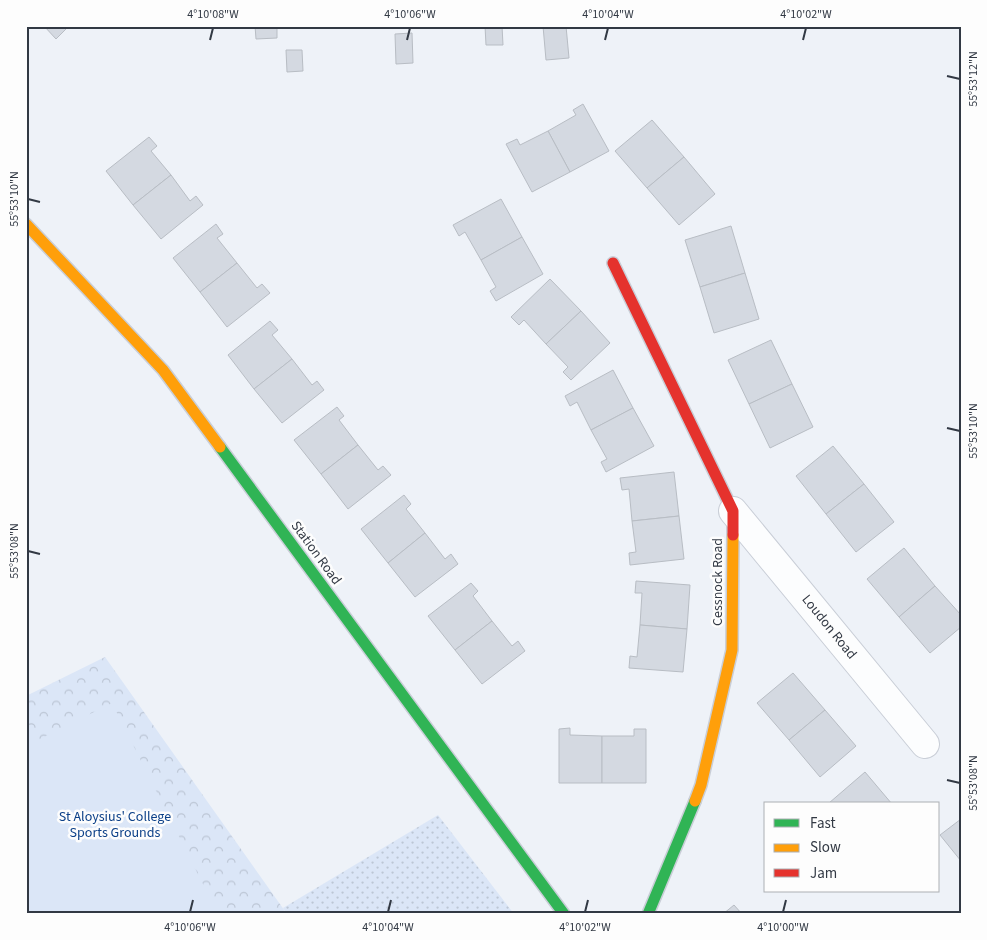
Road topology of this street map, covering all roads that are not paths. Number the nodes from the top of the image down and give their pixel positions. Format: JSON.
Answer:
{"nodes":[{"id":1,"x":26,"y":224,"type":"edge"},
{"id":2,"x":613,"y":263,"type":"dead end"},
{"id":3,"x":733,"y":510,"type":"junction"},
{"id":4,"x":925,"y":744,"type":"dead end"},
{"id":5,"x":564,"y":914,"type":"edge"},
{"id":6,"x":648,"y":914,"type":"edge"}],
"edges":[{"from":1,"to":5,"type":"street","name":"Station Road"},
{"from":2,"to":3,"type":"street","name":"Cessnock Road"},
{"from":3,"to":4,"type":"street","name":"Loudon Road"},
{"from":3,"to":6,"type":"street","name":"Cessnock Road"}]}
